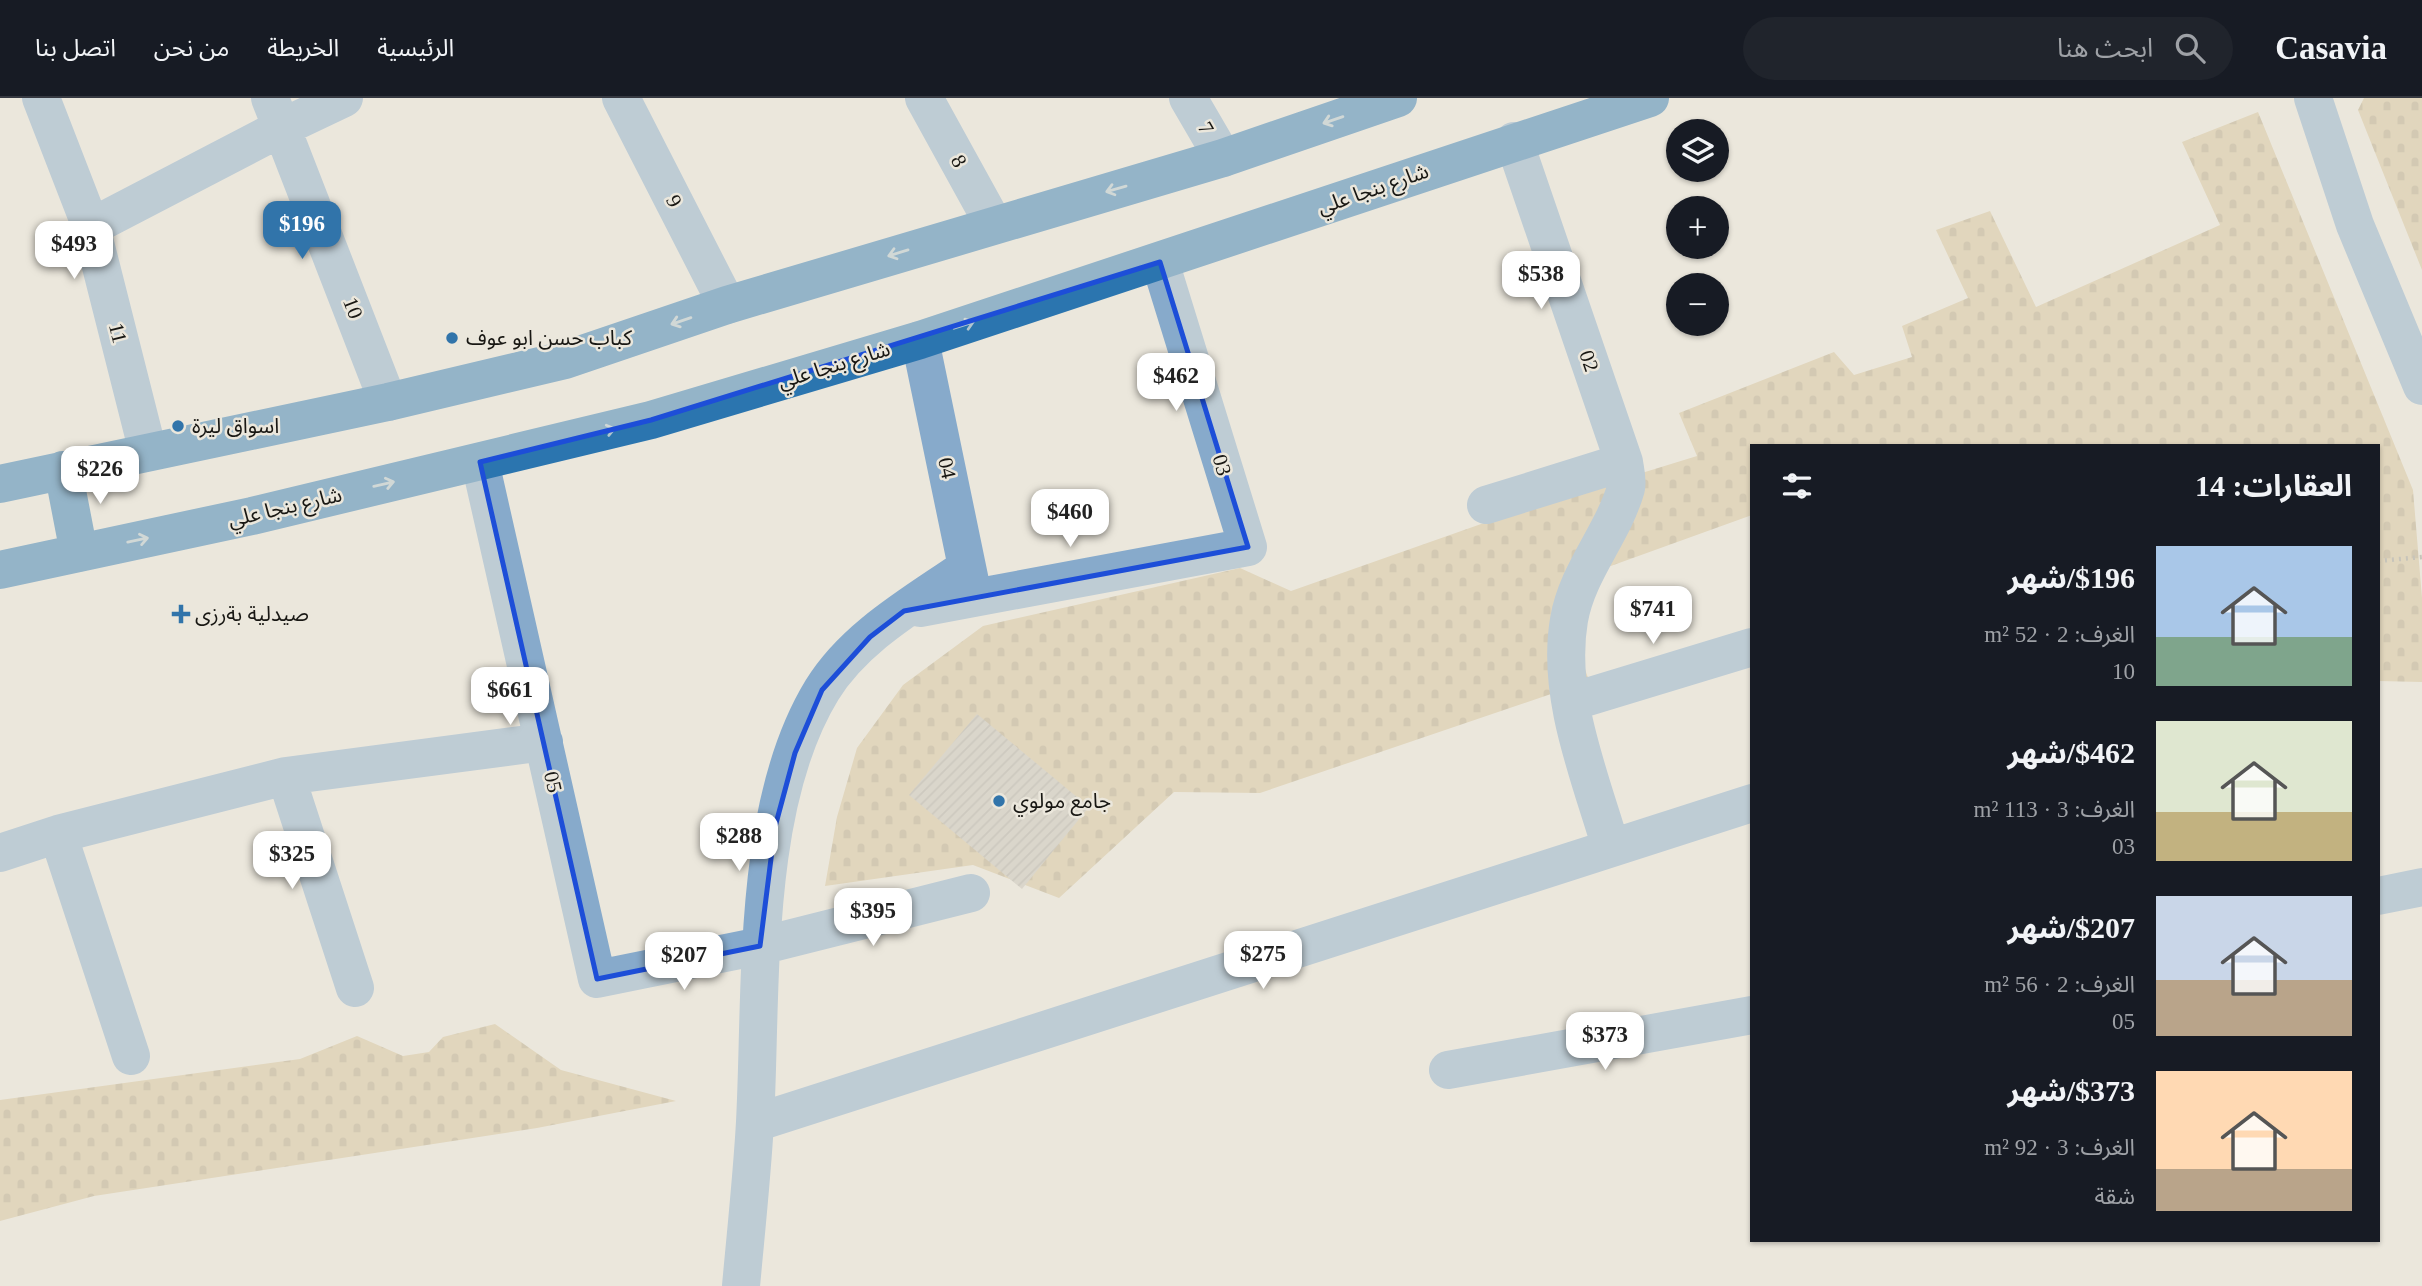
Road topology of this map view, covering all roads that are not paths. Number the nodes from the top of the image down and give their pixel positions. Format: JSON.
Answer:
{"nodes":[{"id":1,"x":41,"y":98,"type":"edge"},
{"id":2,"x":344,"y":98,"type":"edge"},
{"id":3,"x":621,"y":98,"type":"edge"},
{"id":4,"x":924,"y":98,"type":"edge"},
{"id":5,"x":1188,"y":98,"type":"edge"},
{"id":6,"x":1398,"y":98,"type":"edge"},
{"id":7,"x":1650,"y":98,"type":"edge"},
{"id":8,"x":2313,"y":98,"type":"edge"},
{"id":9,"x":277,"y":112,"type":"edge"},
{"id":10,"x":1514,"y":141,"type":"junction"},
{"id":11,"x":1223,"y":158,"type":"junction"},
{"id":12,"x":994,"y":225,"type":"junction"},
{"id":13,"x":91,"y":227,"type":"junction"},
{"id":14,"x":1160,"y":262,"type":"junction"},
{"id":15,"x":727,"y":305,"type":"junction"},
{"id":16,"x":920,"y":340,"type":"junction"},
{"id":17,"x":2422,"y":386,"type":"edge"},
{"id":18,"x":388,"y":402,"type":"junction"},
{"id":19,"x":148,"y":452,"type":"junction"},
{"id":20,"x":480,"y":462,"type":"junction"},
{"id":21,"x":1624,"y":462,"type":"junction"},
{"id":22,"x":63,"y":470,"type":"junction"},
{"id":23,"x":0,"y":484,"type":"edge"},
{"id":24,"x":1486,"y":505,"type":"dead end"},
{"id":25,"x":79,"y":553,"type":"junction"},
{"id":26,"x":0,"y":570,"type":"edge"},
{"id":27,"x":970,"y":581,"type":"junction"},
{"id":28,"x":1750,"y":648,"type":"edge"},
{"id":29,"x":1571,"y":702,"type":"junction"},
{"id":30,"x":544,"y":742,"type":"junction"},
{"id":31,"x":286,"y":776,"type":"junction"},
{"id":32,"x":1750,"y":804,"type":"edge"},
{"id":33,"x":58,"y":834,"type":"junction"},
{"id":34,"x":1611,"y":848,"type":"junction"},
{"id":35,"x":0,"y":853,"type":"edge"},
{"id":36,"x":2422,"y":887,"type":"edge"},
{"id":37,"x":971,"y":893,"type":"dead end"},
{"id":38,"x":2380,"y":897,"type":"edge"},
{"id":39,"x":760,"y":946,"type":"junction"},
{"id":40,"x":355,"y":988,"type":"dead end"},
{"id":41,"x":1750,"y":1014,"type":"edge"},
{"id":42,"x":131,"y":1056,"type":"dead end"},
{"id":43,"x":1448,"y":1070,"type":"dead end"},
{"id":44,"x":755,"y":1123,"type":"junction"},
{"id":45,"x":741,"y":1286,"type":"edge"}],
"edges":[{"from":1,"to":13,"type":"street","name":"11"},
{"from":2,"to":9,"type":"street"},
{"from":3,"to":15,"type":"street","name":"9"},
{"from":4,"to":12,"type":"street","name":"8"},
{"from":5,"to":11,"type":"street","name":"7"},
{"from":6,"to":11,"type":"main road","one_way":true},
{"from":7,"to":10,"type":"main road","name":"شارع بنجا علي"},
{"from":8,"to":17,"type":"street"},
{"from":9,"to":13,"type":"street"},
{"from":9,"to":18,"type":"street","name":"10"},
{"from":10,"to":14,"type":"main road","name":"شارع بنجا علي"},
{"from":10,"to":21,"type":"street","name":"02"},
{"from":11,"to":12,"type":"main road","one_way":true},
{"from":12,"to":15,"type":"main road","one_way":true},
{"from":13,"to":19,"type":"street","name":"11"},
{"from":16,"to":14,"type":"main road","name":"شارع بنجا علي","one_way":true},
{"from":14,"to":27,"type":"street","name":"03"},
{"from":15,"to":18,"type":"main road","one_way":true},
{"from":20,"to":16,"type":"main road","name":"شارع بنجا علي","one_way":true},
{"from":16,"to":27,"type":"street","name":"04"},
{"from":18,"to":19,"type":"main road"},
{"from":19,"to":22,"type":"main road"},
{"from":25,"to":20,"type":"main road","name":"شارع بنجا علي","one_way":true},
{"from":20,"to":30,"type":"street","name":"05"},
{"from":21,"to":24,"type":"street"},
{"from":21,"to":29,"type":"street"},
{"from":22,"to":23,"type":"main road"},
{"from":22,"to":25,"type":"main road"},
{"from":25,"to":26,"type":"main road","name":"شارع بنجا علي"},
{"from":27,"to":39,"type":"street"},
{"from":28,"to":29,"type":"street"},
{"from":29,"to":34,"type":"street"},
{"from":30,"to":31,"type":"street"},
{"from":30,"to":39,"type":"street","name":"05"},
{"from":31,"to":33,"type":"street"},
{"from":31,"to":40,"type":"street"},
{"from":32,"to":34,"type":"street"},
{"from":33,"to":35,"type":"street"},
{"from":33,"to":42,"type":"street"},
{"from":34,"to":44,"type":"street"},
{"from":36,"to":38,"type":"street"},
{"from":37,"to":39,"type":"street"},
{"from":39,"to":44,"type":"street"},
{"from":41,"to":43,"type":"street"},
{"from":44,"to":45,"type":"street"}]}
